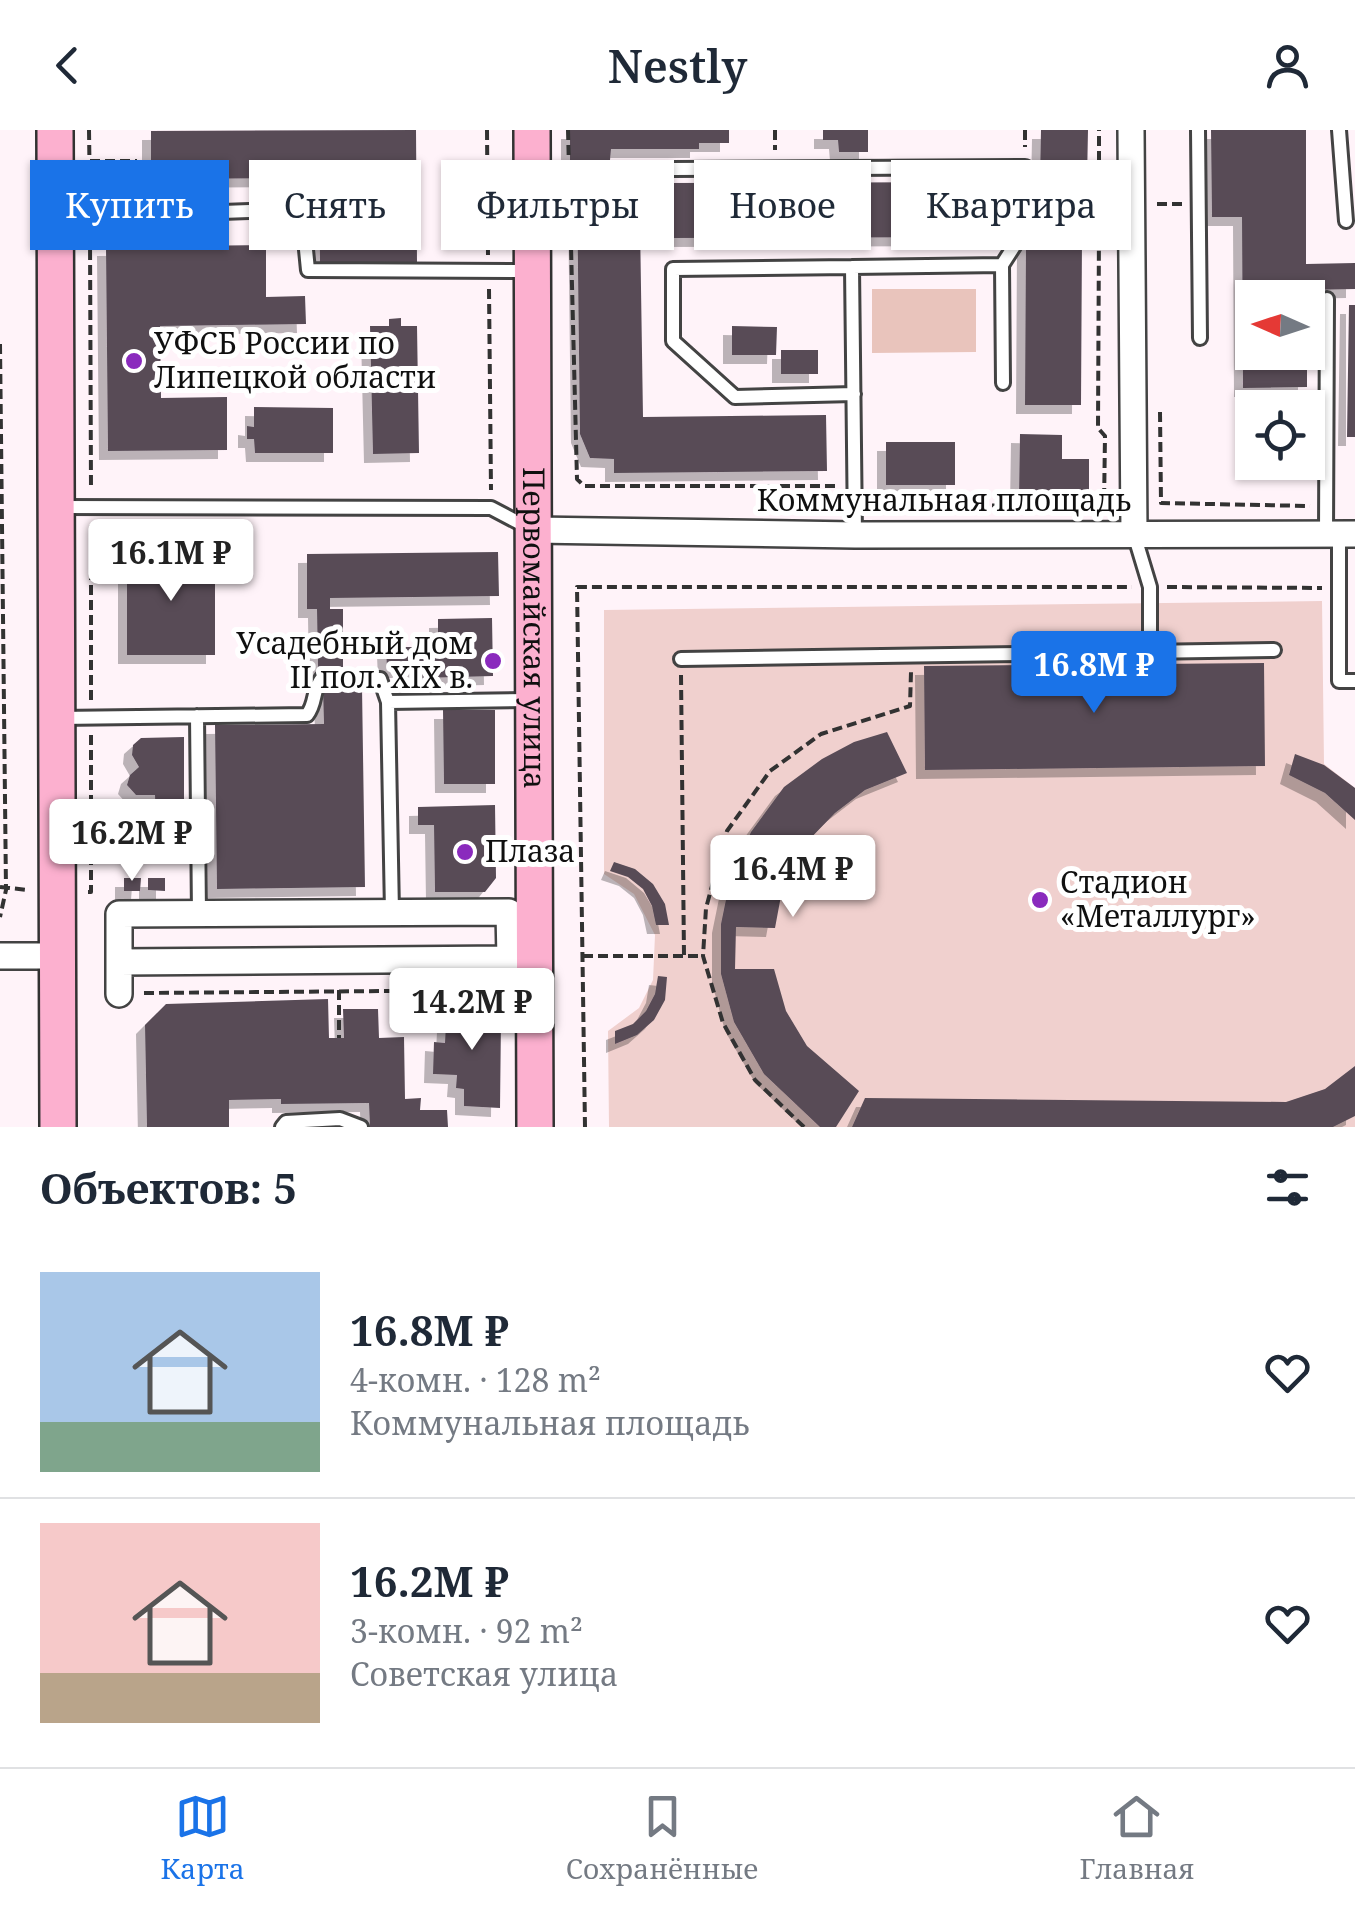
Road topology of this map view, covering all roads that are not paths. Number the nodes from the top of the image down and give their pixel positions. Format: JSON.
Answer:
{"nodes":[{"id":1,"x":54,"y":130,"type":"edge"},
{"id":2,"x":532,"y":130,"type":"edge"},
{"id":3,"x":1131,"y":130,"type":"edge"},
{"id":4,"x":1198,"y":130,"type":"edge"},
{"id":5,"x":1339,"y":130,"type":"edge"},
{"id":6,"x":54,"y":160,"type":"edge"},
{"id":7,"x":891,"y":168,"type":"edge"},
{"id":8,"x":674,"y":170,"type":"edge"},
{"id":9,"x":1132,"y":207,"type":"joint"},
{"id":10,"x":229,"y":211,"type":"edge"},
{"id":11,"x":1346,"y":221,"type":"dead end"},
{"id":12,"x":55,"y":250,"type":"edge"},
{"id":13,"x":1012,"y":250,"type":"edge"},
{"id":14,"x":1002,"y":265,"type":"junction"},
{"id":15,"x":852,"y":268,"type":"junction"},
{"id":16,"x":532,"y":271,"type":"junction"},
{"id":17,"x":1327,"y":299,"type":"dead end"},
{"id":18,"x":1200,"y":338,"type":"dead end"},
{"id":19,"x":1003,"y":383,"type":"dead end"},
{"id":20,"x":854,"y":394,"type":"junction"},
{"id":21,"x":56,"y":507,"type":"junction"},
{"id":22,"x":534,"y":530,"type":"junction"},
{"id":23,"x":856,"y":534,"type":"junction"},
{"id":24,"x":1134,"y":534,"type":"junction"},
{"id":25,"x":1340,"y":534,"type":"edge"},
{"id":26,"x":1274,"y":650,"type":"dead end"},
{"id":27,"x":1150,"y":651,"type":"junction"},
{"id":28,"x":681,"y":659,"type":"road end"},
{"id":29,"x":1355,"y":681,"type":"edge"},
{"id":30,"x":534,"y":700,"type":"junction"},
{"id":31,"x":388,"y":702,"type":"junction"},
{"id":32,"x":197,"y":716,"type":"junction"},
{"id":33,"x":56,"y":718,"type":"junction"},
{"id":34,"x":392,"y":912,"type":"junction"},
{"id":35,"x":199,"y":914,"type":"junction"},
{"id":36,"x":0,"y":956,"type":"edge"},
{"id":37,"x":57,"y":956,"type":"junction"},
{"id":38,"x":119,"y":962,"type":"junction"},
{"id":39,"x":119,"y":994,"type":"road end"},
{"id":40,"x":58,"y":1127,"type":"edge"},
{"id":41,"x":282,"y":1127,"type":"edge"},
{"id":42,"x":361,"y":1127,"type":"edge"},
{"id":43,"x":535,"y":1127,"type":"edge"}],
"edges":[{"from":1,"to":6,"type":"main road"},
{"from":2,"to":16,"type":"main road","name":"Первомайская улица"},
{"from":3,"to":9,"type":"street"},
{"from":4,"to":18,"type":"lane"},
{"from":5,"to":11,"type":"lane"},
{"from":7,"to":8,"type":"lane"},
{"from":9,"to":24,"type":"street"},
{"from":10,"to":16,"type":"lane"},
{"from":12,"to":21,"type":"main road"},
{"from":13,"to":14,"type":"lane"},
{"from":14,"to":15,"type":"lane"},
{"from":14,"to":19,"type":"lane"},
{"from":15,"to":20,"type":"lane"},
{"from":15,"to":20,"type":"lane"},
{"from":16,"to":22,"type":"main road","name":"Первомайская улица"},
{"from":17,"to":25,"type":"lane"},
{"from":20,"to":23,"type":"lane"},
{"from":21,"to":22,"type":"lane"},
{"from":21,"to":33,"type":"main road"},
{"from":22,"to":23,"type":"street","name":"Коммунальная площадь"},
{"from":22,"to":30,"type":"main road","name":"Первомайская улица"},
{"from":23,"to":24,"type":"street","name":"Коммунальная площадь"},
{"from":24,"to":25,"type":"street","name":"Коммунальная площадь"},
{"from":24,"to":27,"type":"lane"},
{"from":25,"to":29,"type":"lane"},
{"from":26,"to":27,"type":"lane"},
{"from":27,"to":28,"type":"lane"},
{"from":30,"to":31,"type":"lane"},
{"from":30,"to":43,"type":"main road","name":"Первомайская улица"},
{"from":31,"to":32,"type":"lane"},
{"from":31,"to":34,"type":"lane"},
{"from":32,"to":33,"type":"lane"},
{"from":32,"to":35,"type":"lane"},
{"from":33,"to":37,"type":"main road"},
{"from":34,"to":35,"type":"street"},
{"from":34,"to":38,"type":"street"},
{"from":35,"to":38,"type":"street"},
{"from":36,"to":37,"type":"street"},
{"from":37,"to":40,"type":"main road"},
{"from":38,"to":39,"type":"street"},
{"from":41,"to":42,"type":"lane"}]}
